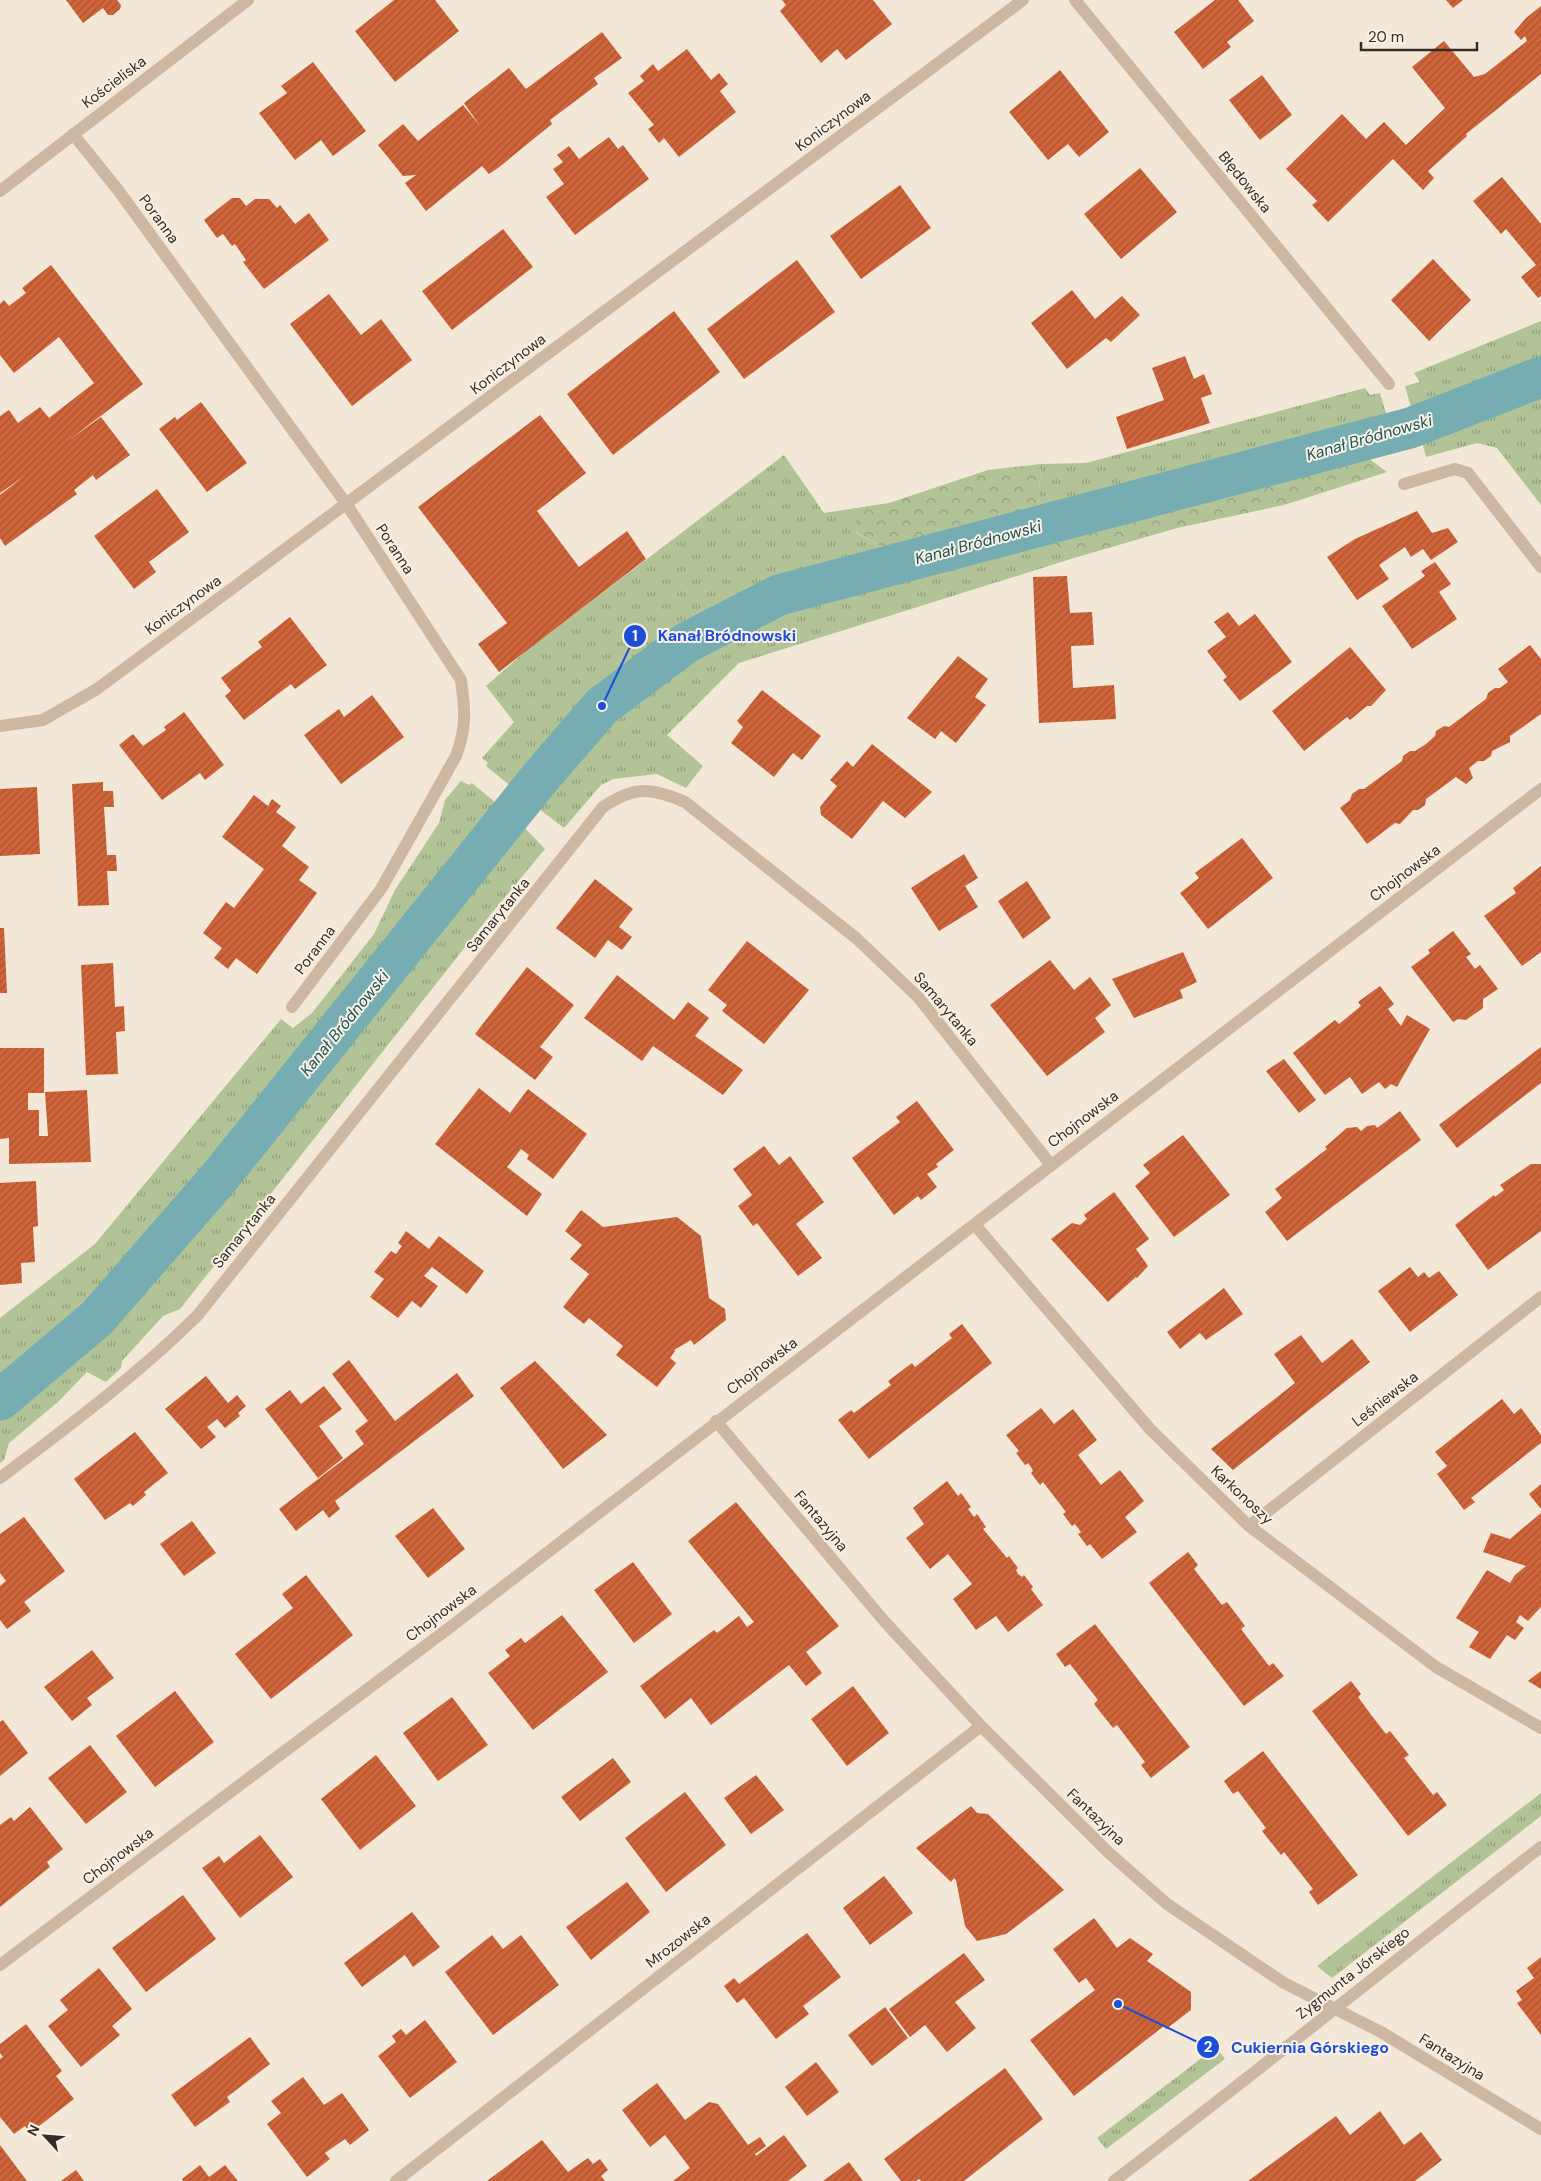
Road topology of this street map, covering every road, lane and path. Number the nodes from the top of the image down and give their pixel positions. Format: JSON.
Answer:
{"nodes":[{"id":1,"x":248,"y":0,"type":"edge"},
{"id":2,"x":1023,"y":0,"type":"edge"},
{"id":3,"x":1075,"y":0,"type":"edge"},
{"id":4,"x":72,"y":134,"type":"junction"},
{"id":5,"x":0,"y":191,"type":"edge"},
{"id":6,"x":1389,"y":384,"type":"dead end"},
{"id":7,"x":1404,"y":484,"type":"dead end"},
{"id":8,"x":347,"y":505,"type":"junction"},
{"id":9,"x":1541,"y":567,"type":"edge"},
{"id":10,"x":0,"y":726,"type":"edge"},
{"id":11,"x":1541,"y":789,"type":"edge"},
{"id":12,"x":292,"y":1008,"type":"dead end"},
{"id":13,"x":1051,"y":1164,"type":"junction"},
{"id":14,"x":975,"y":1225,"type":"junction"},
{"id":15,"x":1541,"y":1297,"type":"edge"},
{"id":16,"x":716,"y":1421,"type":"junction"},
{"id":17,"x":0,"y":1478,"type":"edge"},
{"id":18,"x":1248,"y":1526,"type":"junction"},
{"id":19,"x":981,"y":1726,"type":"junction"},
{"id":20,"x":1541,"y":1728,"type":"edge"},
{"id":21,"x":1541,"y":1847,"type":"edge"},
{"id":22,"x":0,"y":1965,"type":"edge"},
{"id":23,"x":1334,"y":2008,"type":"junction"},
{"id":24,"x":1541,"y":2129,"type":"edge"},
{"id":25,"x":396,"y":2181,"type":"edge"},
{"id":26,"x":1114,"y":2181,"type":"edge"}],
"edges":[{"from":1,"to":4,"type":"street","name":"Kościeliska"},
{"from":2,"to":8,"type":"street","name":"Koniczynowa"},
{"from":3,"to":6,"type":"street","name":"Błędowska"},
{"from":4,"to":5,"type":"street","name":"Kościeliska"},
{"from":4,"to":8,"type":"street","name":"Poranna"},
{"from":7,"to":9,"type":"street"},
{"from":8,"to":10,"type":"street","name":"Koniczynowa"},
{"from":8,"to":12,"type":"street","name":"Poranna"},
{"from":11,"to":13,"type":"street","name":"Chojnowska"},
{"from":13,"to":14,"type":"street","name":"Chojnowska"},
{"from":13,"to":17,"type":"street","name":"Samarytanka"},
{"from":14,"to":16,"type":"street","name":"Chojnowska"},
{"from":14,"to":18,"type":"street","name":"Karkonoszy"},
{"from":15,"to":18,"type":"street","name":"Leśniewska"},
{"from":16,"to":19,"type":"street","name":"Fantazyjna"},
{"from":16,"to":22,"type":"street","name":"Chojnowska"},
{"from":18,"to":20,"type":"street","name":"Karkonoszy"},
{"from":19,"to":23,"type":"street","name":"Fantazyjna"},
{"from":19,"to":25,"type":"street","name":"Mrozowska"},
{"from":21,"to":23,"type":"street","name":"Zygmunta Jórskiego"},
{"from":23,"to":24,"type":"street","name":"Fantazyjna"},
{"from":23,"to":26,"type":"street","name":"Zygmunta Jórskiego"}]}
